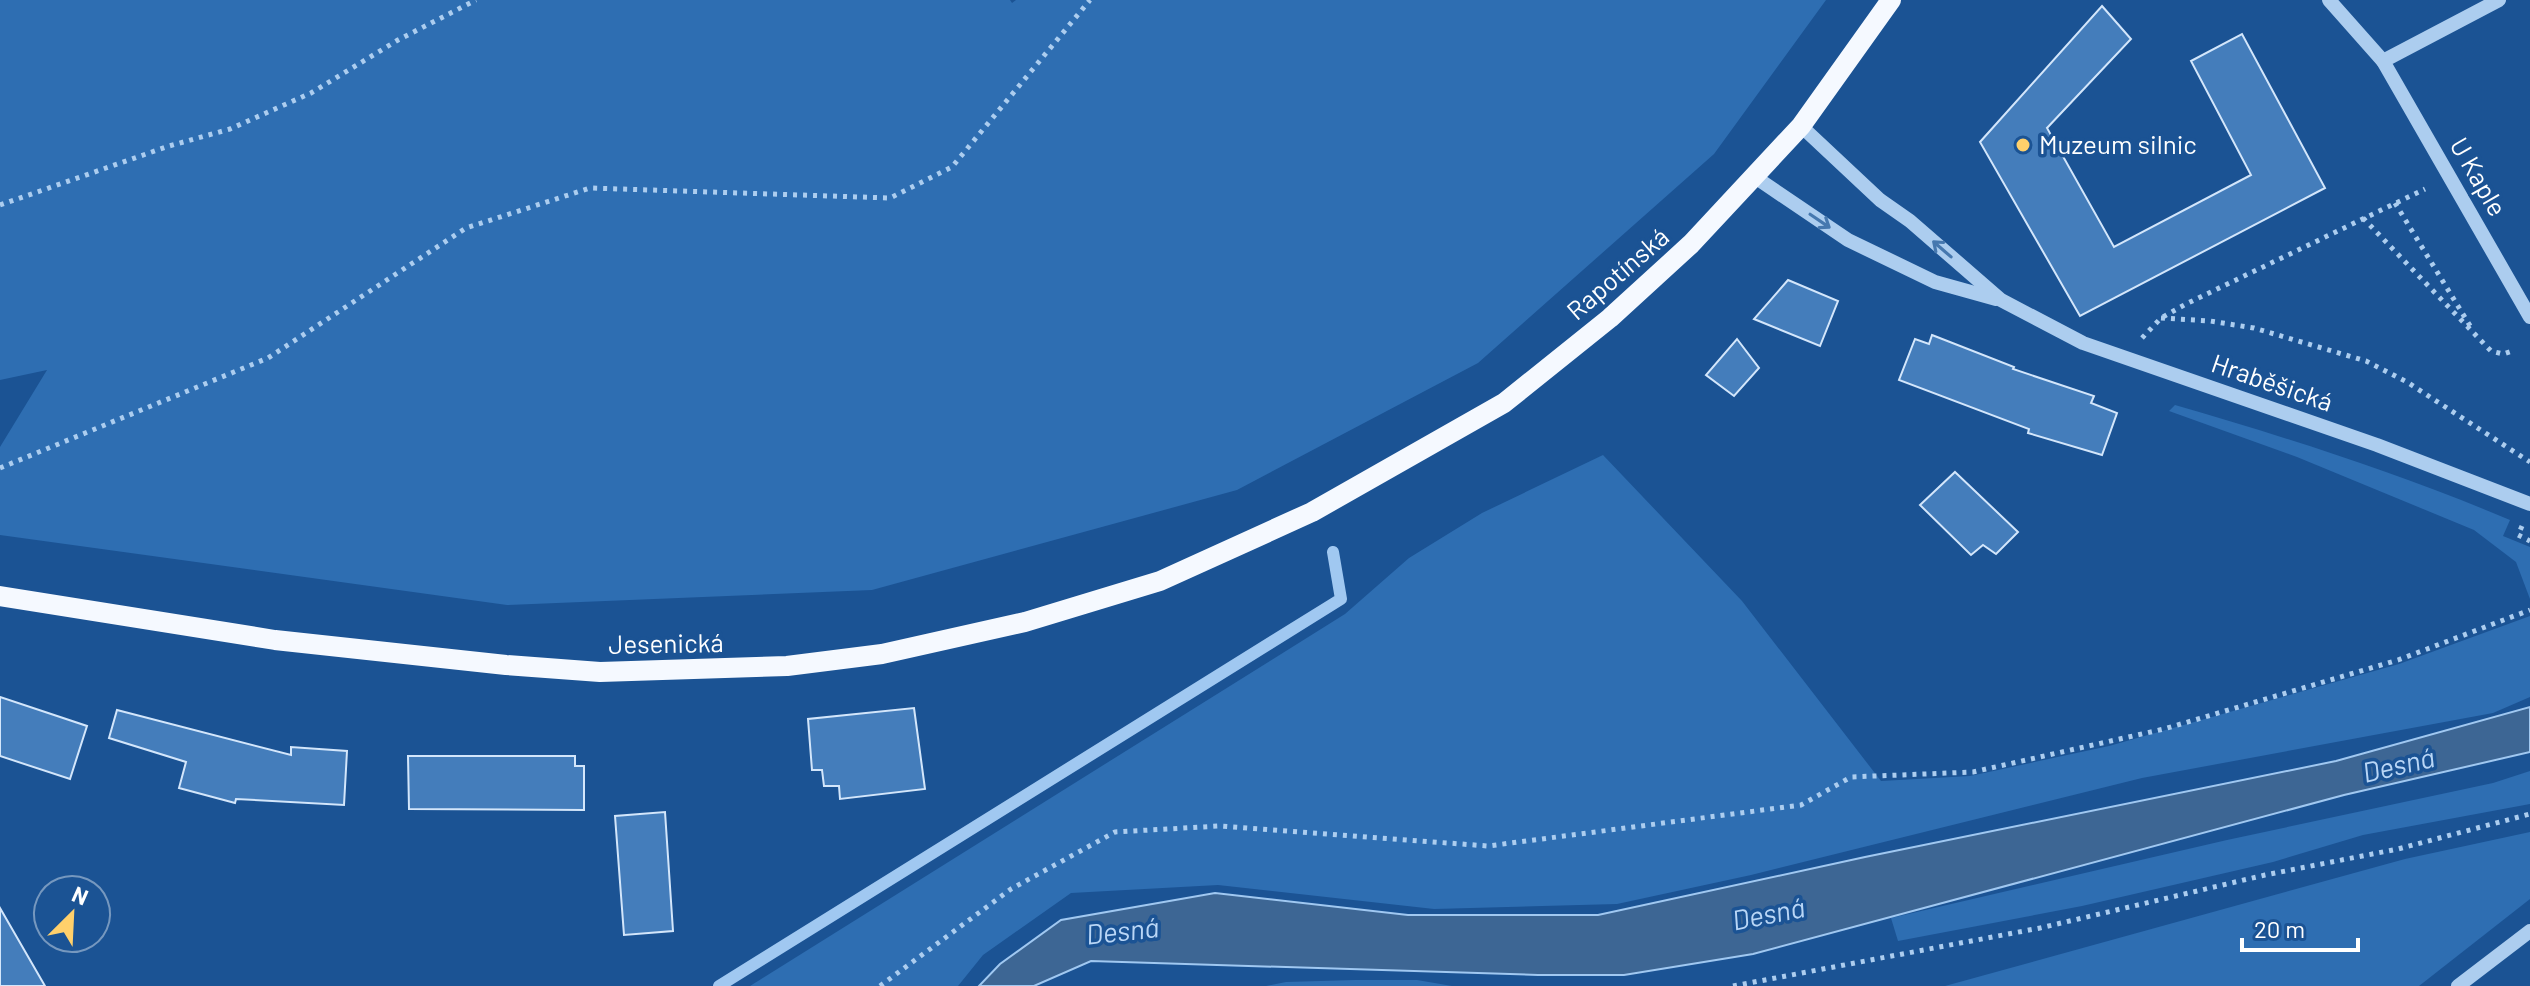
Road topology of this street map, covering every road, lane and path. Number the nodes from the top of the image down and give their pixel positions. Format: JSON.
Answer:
{"nodes":[{"id":1,"x":476,"y":0,"type":"edge"},
{"id":2,"x":1090,"y":0,"type":"edge"},
{"id":3,"x":1891,"y":0,"type":"edge"},
{"id":4,"x":2329,"y":0,"type":"edge"},
{"id":5,"x":2499,"y":0,"type":"edge"},
{"id":6,"x":2383,"y":61,"type":"junction"},
{"id":7,"x":1801,"y":126,"type":"junction"},
{"id":8,"x":1755,"y":177,"type":"junction"},
{"id":9,"x":2450,"y":177,"type":"junction"},
{"id":10,"x":2395,"y":203,"type":"junction"},
{"id":11,"x":0,"y":205,"type":"edge"},
{"id":12,"x":2363,"y":218,"type":"junction"},
{"id":13,"x":2001,"y":300,"type":"junction"},
{"id":14,"x":2530,"y":317,"type":"edge"},
{"id":15,"x":2161,"y":318,"type":"junction"},
{"id":16,"x":2476,"y":336,"type":"junction"},
{"id":17,"x":2137,"y":346,"type":"dead end"},
{"id":18,"x":2512,"y":351,"type":"dead end"},
{"id":19,"x":2530,"y":462,"type":"edge"},
{"id":20,"x":0,"y":468,"type":"edge"},
{"id":21,"x":2530,"y":504,"type":"edge"},
{"id":22,"x":1312,"y":512,"type":"joint"},
{"id":23,"x":0,"y":596,"type":"edge"},
{"id":24,"x":2530,"y":610,"type":"edge"},
{"id":25,"x":2530,"y":814,"type":"edge"},
{"id":26,"x":2530,"y":931,"type":"edge"},
{"id":27,"x":880,"y":986,"type":"edge"},
{"id":28,"x":1733,"y":986,"type":"edge"},
{"id":29,"x":2458,"y":986,"type":"edge"}],
"edges":[{"from":1,"to":11,"type":"path"},
{"from":2,"to":20,"type":"path"},
{"from":3,"to":7,"type":"main road","name":"Rapotínská"},
{"from":4,"to":6,"type":"street","name":"U Kaple"},
{"from":5,"to":6,"type":"street"},
{"from":6,"to":9,"type":"street","name":"U Kaple"},
{"from":7,"to":8,"type":"main road","name":"Rapotínská"},
{"from":13,"to":7,"type":"street","name":"Hraběšická","one_way":true},
{"from":8,"to":13,"type":"street","name":"Hraběšická","one_way":true},
{"from":8,"to":22,"type":"main road","name":"Rapotínská"},
{"from":9,"to":10,"type":"path"},
{"from":9,"to":14,"type":"street","name":"U Kaple"},
{"from":10,"to":12,"type":"path"},
{"from":10,"to":16,"type":"path"},
{"from":12,"to":15,"type":"path"},
{"from":12,"to":16,"type":"path"},
{"from":13,"to":21,"type":"street","name":"Hraběšická"},
{"from":15,"to":17,"type":"path"},
{"from":15,"to":19,"type":"path"},
{"from":16,"to":18,"type":"path"},
{"from":22,"to":23,"type":"main road","name":"Jesenická"},
{"from":24,"to":27,"type":"path"},
{"from":25,"to":28,"type":"path"},
{"from":26,"to":29,"type":"street"}]}
